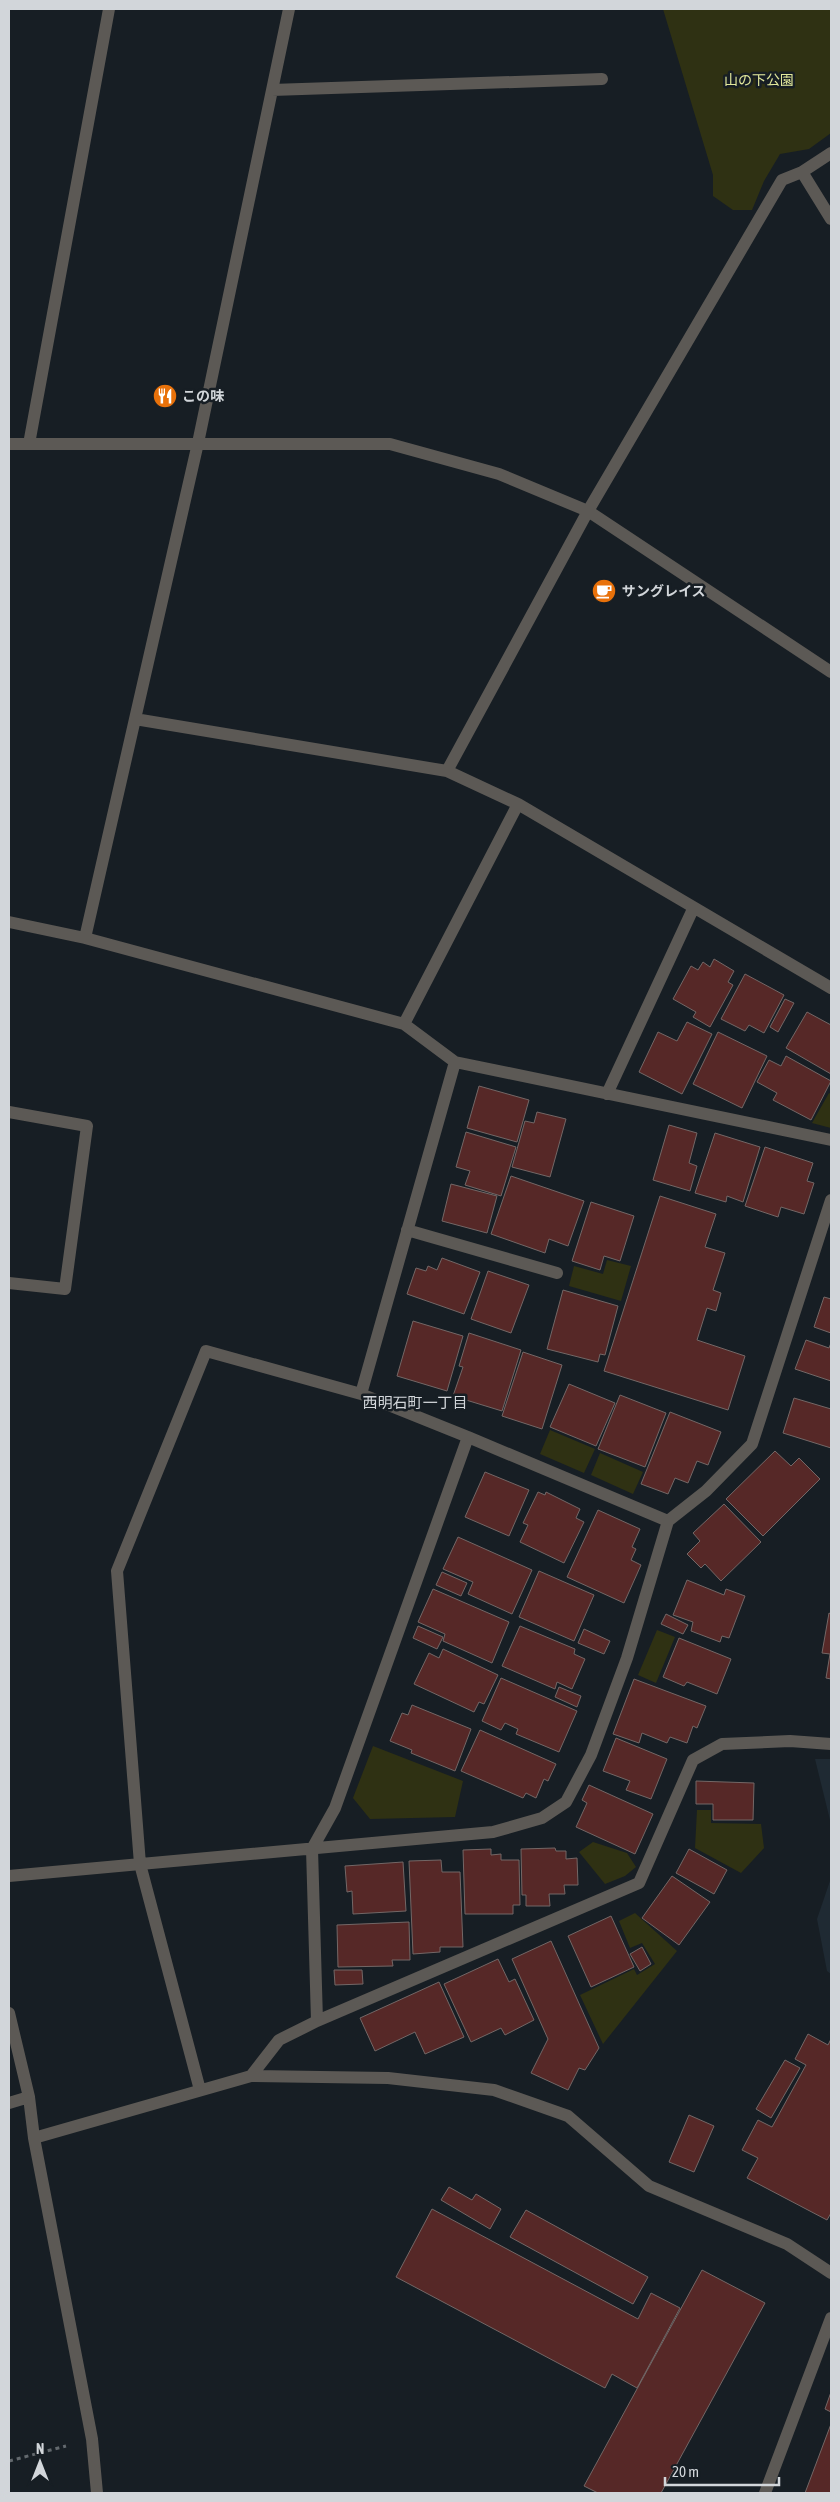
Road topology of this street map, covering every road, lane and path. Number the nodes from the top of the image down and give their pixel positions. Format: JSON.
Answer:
{"nodes":[{"id":1,"x":109,"y":9,"type":"edge"},
{"id":2,"x":289,"y":9,"type":"edge"},
{"id":3,"x":602,"y":79,"type":"dead end"},
{"id":4,"x":272,"y":90,"type":"junction"},
{"id":5,"x":831,"y":153,"type":"edge"},
{"id":6,"x":802,"y":172,"type":"junction"},
{"id":7,"x":831,"y":219,"type":"edge"},
{"id":8,"x":198,"y":443,"type":"junction"},
{"id":9,"x":9,"y":444,"type":"edge"},
{"id":10,"x":29,"y":444,"type":"junction"},
{"id":11,"x":588,"y":511,"type":"junction"},
{"id":12,"x":831,"y":672,"type":"edge"},
{"id":13,"x":135,"y":719,"type":"junction"},
{"id":14,"x":447,"y":771,"type":"junction"},
{"id":15,"x":518,"y":804,"type":"junction"},
{"id":16,"x":693,"y":909,"type":"junction"},
{"id":17,"x":9,"y":922,"type":"edge"},
{"id":18,"x":86,"y":938,"type":"junction"},
{"id":19,"x":831,"y":988,"type":"edge"},
{"id":20,"x":404,"y":1024,"type":"junction"},
{"id":21,"x":455,"y":1062,"type":"junction"},
{"id":22,"x":607,"y":1094,"type":"junction"},
{"id":23,"x":9,"y":1112,"type":"edge"},
{"id":24,"x":831,"y":1140,"type":"edge"},
{"id":25,"x":831,"y":1200,"type":"edge"},
{"id":26,"x":407,"y":1230,"type":"junction"},
{"id":27,"x":557,"y":1273,"type":"dead end"},
{"id":28,"x":9,"y":1283,"type":"edge"},
{"id":29,"x":361,"y":1394,"type":"junction"},
{"id":30,"x":468,"y":1438,"type":"junction"},
{"id":31,"x":668,"y":1521,"type":"junction"},
{"id":32,"x":831,"y":1744,"type":"edge"},
{"id":33,"x":312,"y":1850,"type":"junction"},
{"id":34,"x":140,"y":1864,"type":"junction"},
{"id":35,"x":9,"y":1876,"type":"edge"},
{"id":36,"x":9,"y":2013,"type":"edge"},
{"id":37,"x":317,"y":2021,"type":"junction"},
{"id":38,"x":251,"y":2076,"type":"junction"},
{"id":39,"x":200,"y":2090,"type":"junction"},
{"id":40,"x":29,"y":2097,"type":"junction"},
{"id":41,"x":9,"y":2103,"type":"edge"},
{"id":42,"x":34,"y":2138,"type":"junction"},
{"id":43,"x":831,"y":2273,"type":"edge"},
{"id":44,"x":831,"y":2318,"type":"edge"},
{"id":45,"x":92,"y":2439,"type":"junction"},
{"id":46,"x":9,"y":2461,"type":"edge"},
{"id":47,"x":97,"y":2493,"type":"edge"},
{"id":48,"x":765,"y":2493,"type":"edge"}],
"edges":[{"from":1,"to":10,"type":"street"},
{"from":2,"to":4,"type":"street"},
{"from":3,"to":4,"type":"street"},
{"from":4,"to":8,"type":"street"},
{"from":5,"to":6,"type":"street"},
{"from":6,"to":7,"type":"street"},
{"from":6,"to":11,"type":"street"},
{"from":8,"to":10,"type":"street"},
{"from":8,"to":11,"type":"street"},
{"from":8,"to":13,"type":"street"},
{"from":9,"to":10,"type":"street"},
{"from":11,"to":12,"type":"street"},
{"from":11,"to":14,"type":"street"},
{"from":13,"to":14,"type":"street"},
{"from":13,"to":18,"type":"street"},
{"from":14,"to":15,"type":"street"},
{"from":15,"to":16,"type":"street"},
{"from":15,"to":20,"type":"street"},
{"from":16,"to":19,"type":"street"},
{"from":16,"to":22,"type":"street"},
{"from":17,"to":18,"type":"street"},
{"from":18,"to":20,"type":"street"},
{"from":20,"to":21,"type":"street"},
{"from":21,"to":22,"type":"street"},
{"from":21,"to":26,"type":"street"},
{"from":22,"to":24,"type":"street"},
{"from":23,"to":28,"type":"street"},
{"from":25,"to":31,"type":"street"},
{"from":26,"to":27,"type":"street"},
{"from":26,"to":29,"type":"street"},
{"from":29,"to":30,"type":"street"},
{"from":29,"to":34,"type":"street"},
{"from":30,"to":31,"type":"street"},
{"from":30,"to":33,"type":"street"},
{"from":31,"to":33,"type":"street"},
{"from":32,"to":37,"type":"street"},
{"from":33,"to":34,"type":"street"},
{"from":33,"to":37,"type":"street"},
{"from":34,"to":35,"type":"street"},
{"from":34,"to":39,"type":"street"},
{"from":36,"to":40,"type":"street"},
{"from":37,"to":38,"type":"street"},
{"from":38,"to":39,"type":"street"},
{"from":38,"to":43,"type":"street"},
{"from":39,"to":42,"type":"street"},
{"from":40,"to":41,"type":"street"},
{"from":40,"to":42,"type":"street"},
{"from":42,"to":45,"type":"street"},
{"from":44,"to":48,"type":"street"},
{"from":45,"to":46,"type":"path"},
{"from":45,"to":47,"type":"street"}]}
